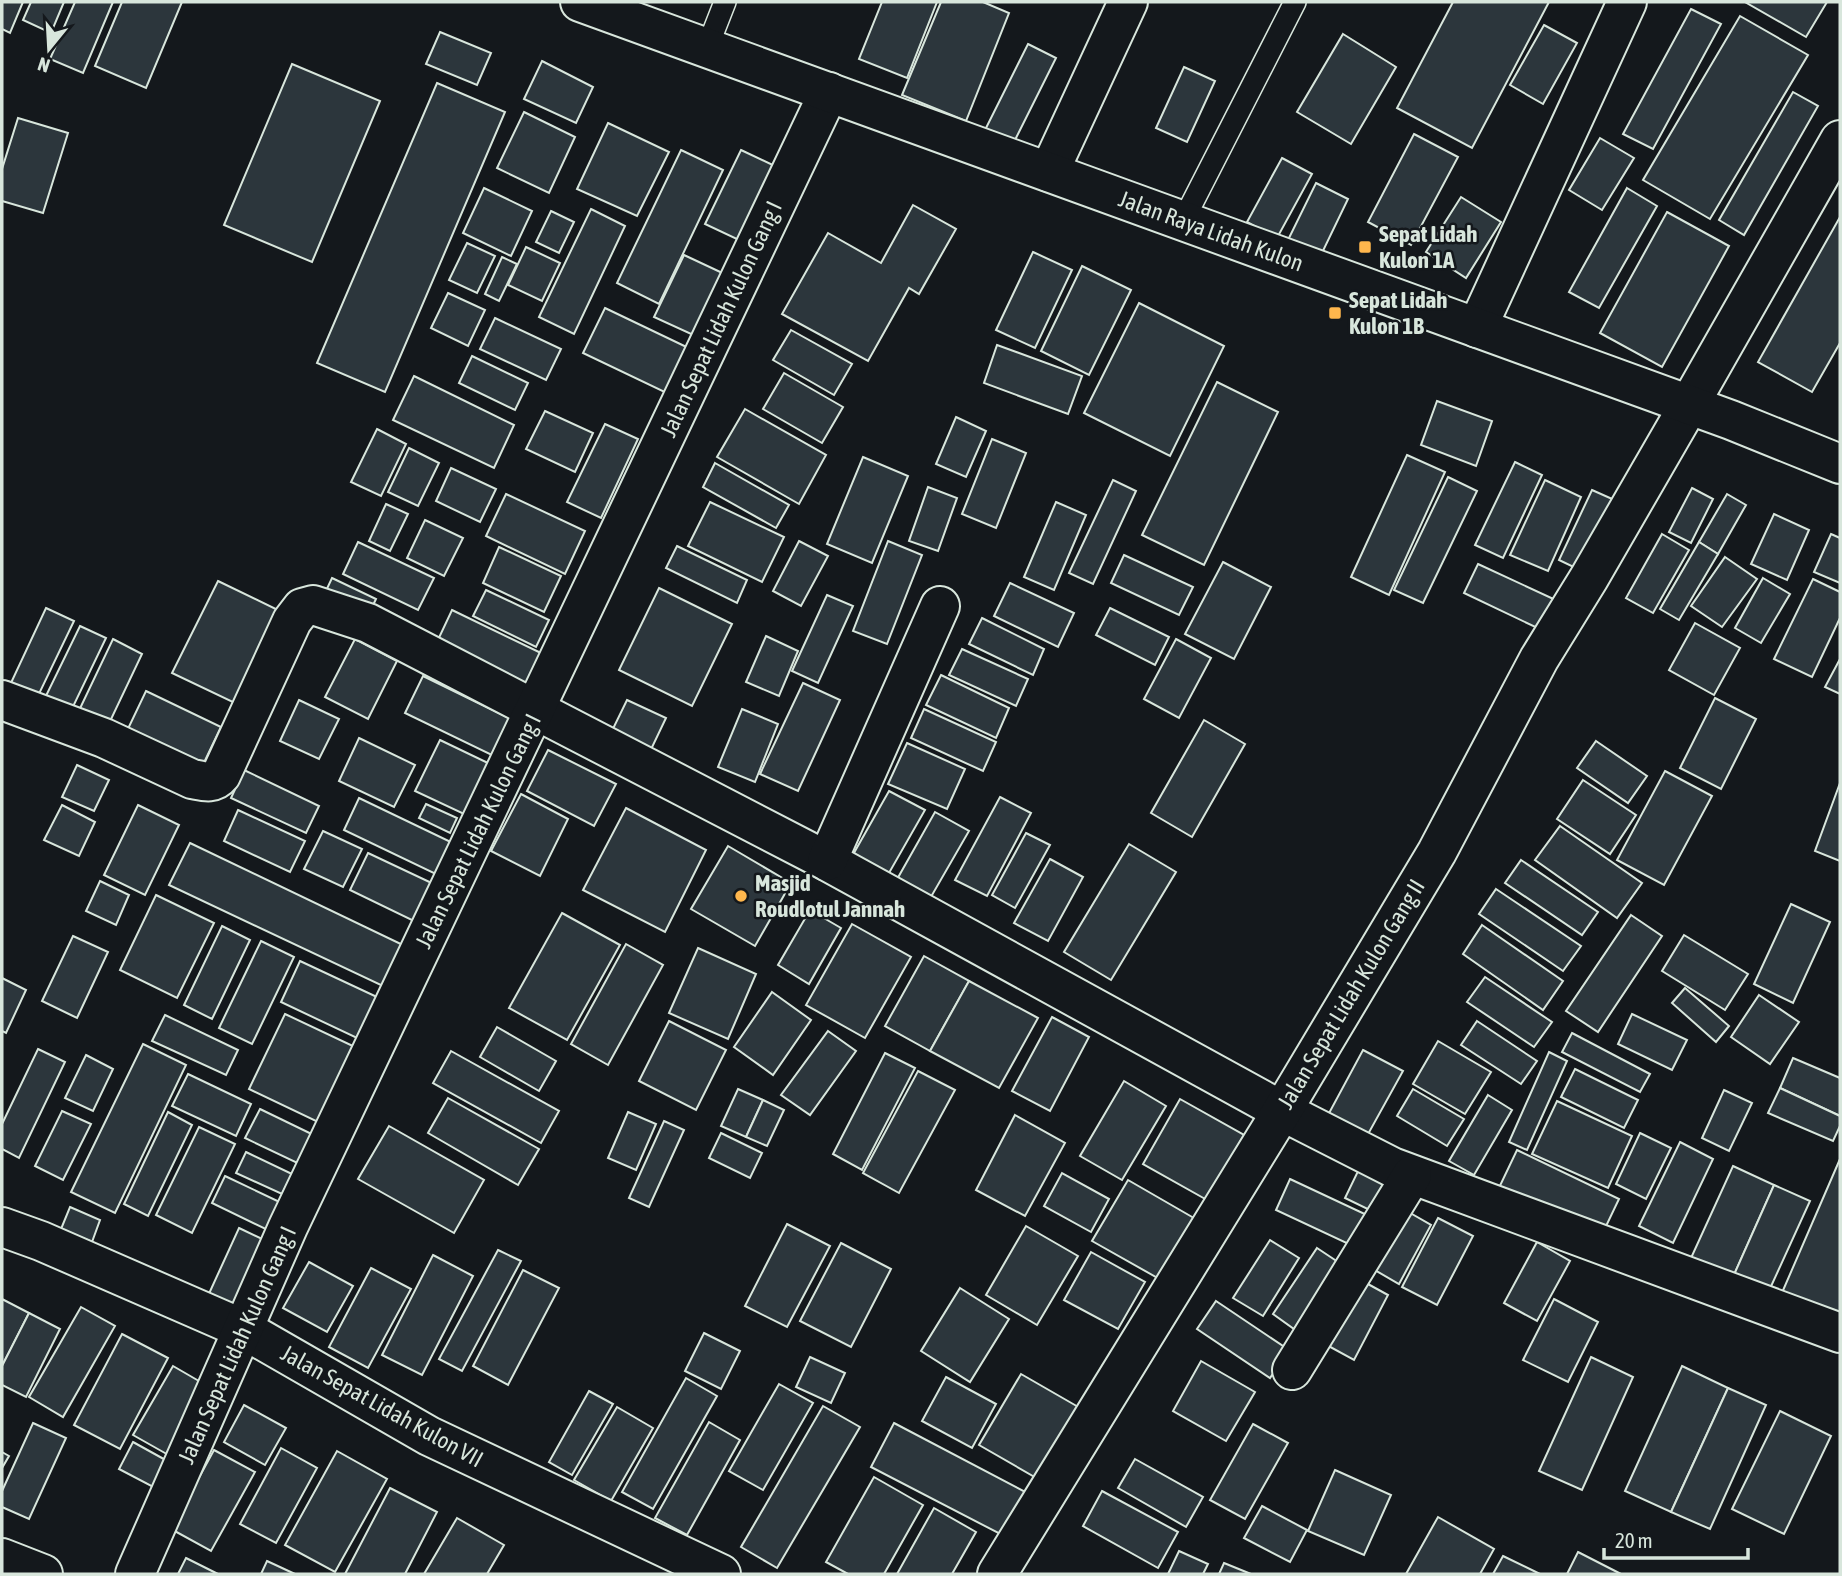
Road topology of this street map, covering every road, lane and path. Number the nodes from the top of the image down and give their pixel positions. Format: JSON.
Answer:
{"nodes":[{"id":1,"x":580,"y":2,"type":"edge"},
{"id":2,"x":725,"y":2,"type":"edge"},
{"id":3,"x":1128,"y":2,"type":"edge"},
{"id":4,"x":1295,"y":2,"type":"edge"},
{"id":5,"x":1627,"y":2,"type":"edge"},
{"id":6,"x":707,"y":48,"type":"junction"},
{"id":7,"x":829,"y":92,"type":"junction"},
{"id":8,"x":1840,"y":140,"type":"edge"},
{"id":9,"x":1049,"y":172,"type":"junction"},
{"id":10,"x":1183,"y":220,"type":"junction"},
{"id":11,"x":1477,"y":328,"type":"junction"},
{"id":12,"x":1689,"y":405,"type":"junction"},
{"id":13,"x":1840,"y":464,"type":"edge"},
{"id":14,"x":940,"y":606,"type":"dead end"},
{"id":15,"x":2,"y":699,"type":"edge"},
{"id":16,"x":536,"y":710,"type":"junction"},
{"id":17,"x":827,"y":861,"type":"junction"},
{"id":18,"x":1282,"y":1111,"type":"junction"},
{"id":19,"x":1412,"y":1175,"type":"junction"},
{"id":20,"x":2,"y":1227,"type":"edge"},
{"id":21,"x":243,"y":1329,"type":"junction"},
{"id":22,"x":1840,"y":1333,"type":"edge"},
{"id":23,"x":1292,"y":1370,"type":"dead end"},
{"id":24,"x":2,"y":1558,"type":"edge"},
{"id":25,"x":43,"y":1574,"type":"edge"},
{"id":26,"x":135,"y":1574,"type":"edge"},
{"id":27,"x":721,"y":1574,"type":"edge"},
{"id":28,"x":997,"y":1574,"type":"edge"}],
"edges":[{"from":1,"to":6,"type":"street","name":"Jalan Raya Lidah Kulon"},
{"from":2,"to":6,"type":"lane"},
{"from":3,"to":9,"type":"street"},
{"from":4,"to":10,"type":"lane"},
{"from":5,"to":11,"type":"street"},
{"from":6,"to":7,"type":"street","name":"Jalan Raya Lidah Kulon"},
{"from":7,"to":9,"type":"street","name":"Jalan Raya Lidah Kulon"},
{"from":7,"to":16,"type":"street","name":"Jalan Sepat Lidah Kulon Gang I"},
{"from":8,"to":12,"type":"street","name":"Jalan Sepat Lidah Kulon Gang II"},
{"from":9,"to":10,"type":"street","name":"Jalan Raya Lidah Kulon"},
{"from":10,"to":11,"type":"street","name":"Jalan Raya Lidah Kulon"},
{"from":11,"to":12,"type":"street","name":"Jalan Raya Lidah Kulon"},
{"from":12,"to":13,"type":"street","name":"Jalan Raya Lidah Kulon"},
{"from":12,"to":18,"type":"street","name":"Jalan Sepat Lidah Kulon Gang II"},
{"from":14,"to":17,"type":"street"},
{"from":15,"to":16,"type":"street"},
{"from":16,"to":17,"type":"street"},
{"from":16,"to":21,"type":"street","name":"Jalan Sepat Lidah Kulon Gang I"},
{"from":17,"to":18,"type":"street"},
{"from":18,"to":19,"type":"street"},
{"from":18,"to":28,"type":"street","name":"Jalan Sepat Lidah Kulon Gang II"},
{"from":19,"to":22,"type":"street"},
{"from":19,"to":23,"type":"street"},
{"from":20,"to":21,"type":"street","name":"Jalan Sepat Lidah Kulon VII"},
{"from":21,"to":26,"type":"street","name":"Jalan Sepat Lidah Kulon Gang I"},
{"from":21,"to":27,"type":"street","name":"Jalan Sepat Lidah Kulon VII"},
{"from":24,"to":25,"type":"street"}]}
